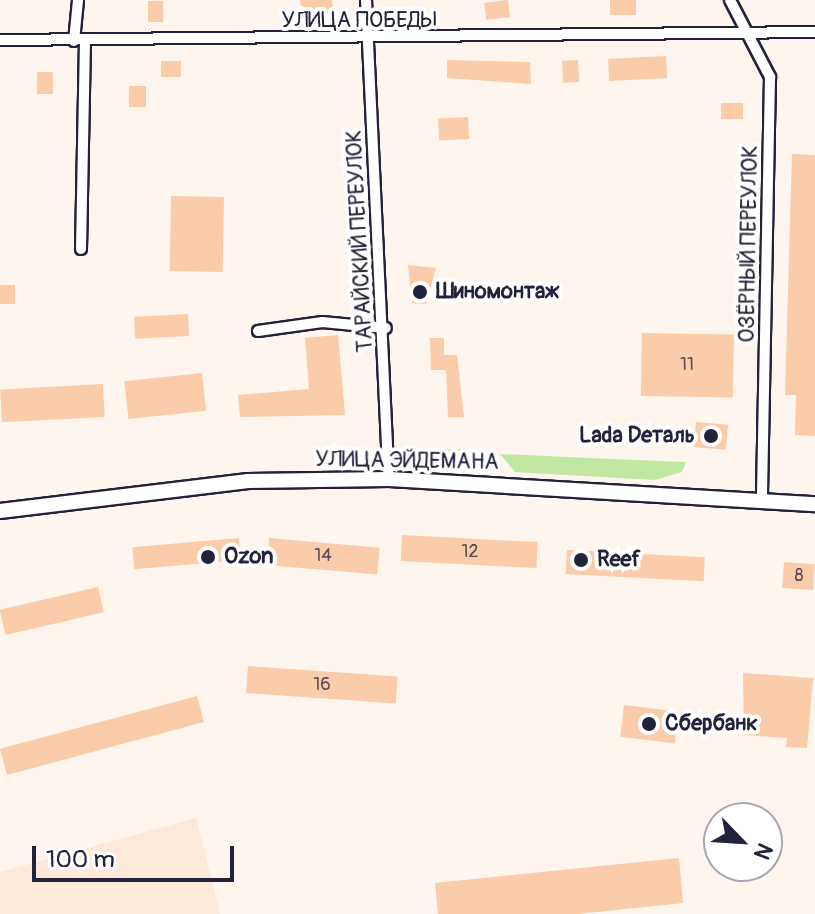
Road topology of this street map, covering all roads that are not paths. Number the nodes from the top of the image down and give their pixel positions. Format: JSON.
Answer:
{"nodes":[{"id":1,"x":78,"y":0,"type":"edge"},
{"id":2,"x":366,"y":0,"type":"edge"},
{"id":3,"x":730,"y":0,"type":"edge"},
{"id":4,"x":815,"y":32,"type":"edge"},
{"id":5,"x":745,"y":34,"type":"junction"},
{"id":6,"x":0,"y":40,"type":"edge"},
{"id":7,"x":79,"y":40,"type":"junction"},
{"id":8,"x":369,"y":42,"type":"junction"},
{"id":9,"x":81,"y":249,"type":"dead end"},
{"id":10,"x":386,"y":328,"type":"junction"},
{"id":11,"x":258,"y":331,"type":"dead end"},
{"id":12,"x":389,"y":479,"type":"junction"},
{"id":13,"x":762,"y":500,"type":"junction"},
{"id":14,"x":815,"y":504,"type":"edge"},
{"id":15,"x":0,"y":511,"type":"edge"}],
"edges":[{"from":1,"to":7,"type":"street"},
{"from":2,"to":8,"type":"street","name":"ТАРАЙСКИЙ ПЕРЕУЛОК"},
{"from":3,"to":5,"type":"street","name":"ОЗЁРНЫЙ ПЕРЕУЛОК"},
{"from":4,"to":5,"type":"street","name":"УЛИЦА ПОБЕДЫ"},
{"from":5,"to":8,"type":"street","name":"УЛИЦА ПОБЕДЫ"},
{"from":5,"to":13,"type":"street","name":"ОЗЁРНЫЙ ПЕРЕУЛОК"},
{"from":6,"to":7,"type":"street","name":"УЛИЦА ПОБЕДЫ"},
{"from":7,"to":8,"type":"street","name":"УЛИЦА ПОБЕДЫ"},
{"from":7,"to":9,"type":"street"},
{"from":8,"to":10,"type":"street","name":"ТАРАЙСКИЙ ПЕРЕУЛОК"},
{"from":10,"to":11,"type":"street"},
{"from":10,"to":12,"type":"street","name":"ТАРАЙСКИЙ ПЕРЕУЛОК"},
{"from":12,"to":13,"type":"main road","name":"УЛИЦА ЭЙДЕМАНА"},
{"from":12,"to":15,"type":"main road","name":"УЛИЦА ЭЙДЕМАНА"},
{"from":13,"to":14,"type":"main road","name":"УЛИЦА ЭЙДЕМАНА"}]}
